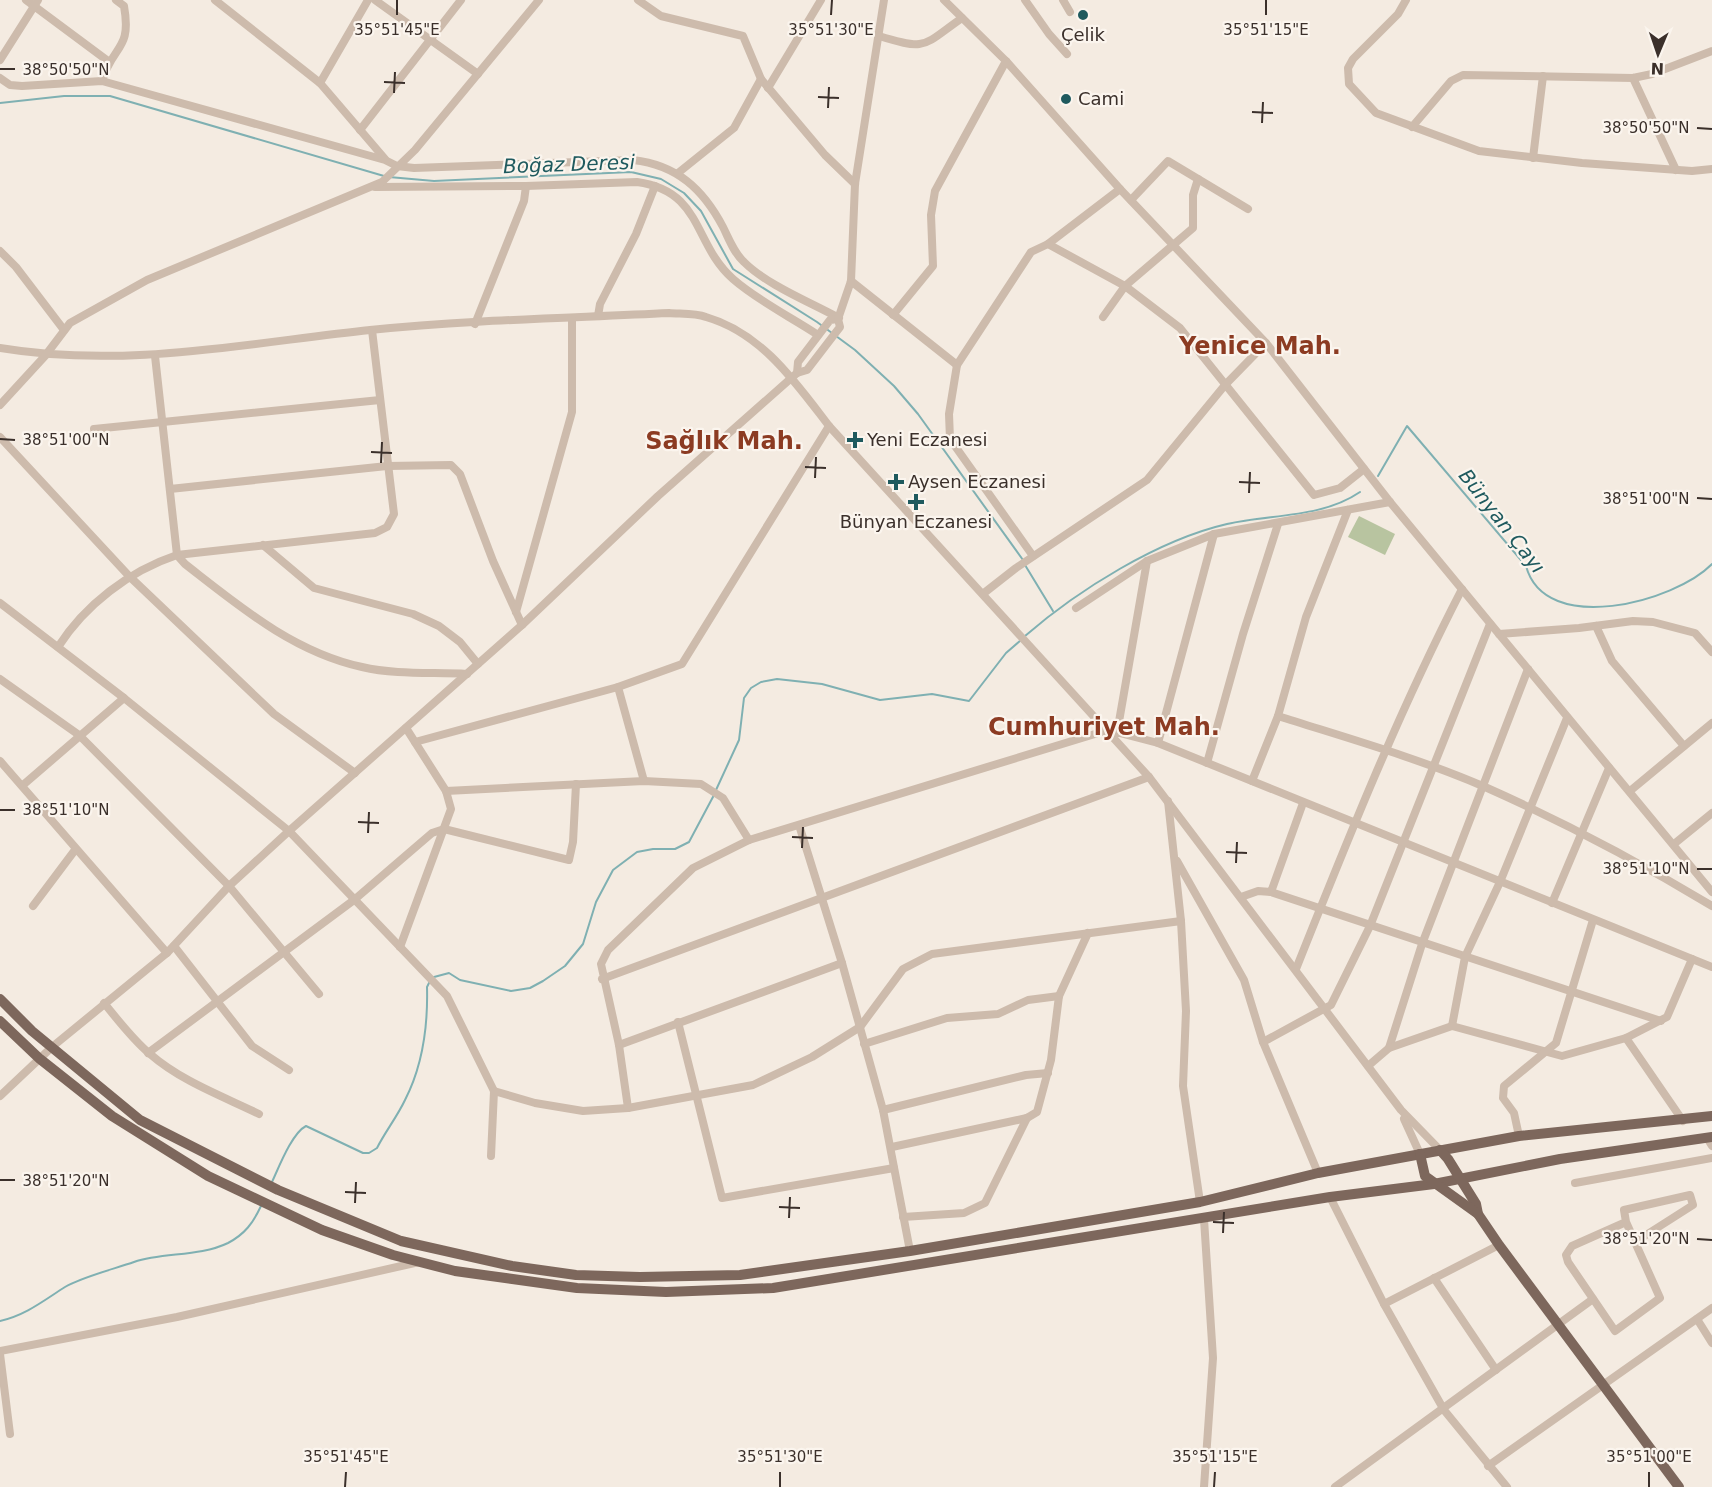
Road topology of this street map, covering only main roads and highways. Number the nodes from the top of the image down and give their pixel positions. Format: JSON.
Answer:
{"nodes":[{"id":1,"x":0,"y":999,"type":"edge"},
{"id":2,"x":0,"y":1021,"type":"edge"},
{"id":3,"x":1712,"y":1116,"type":"edge"},
{"id":4,"x":1710,"y":1141,"type":"edge"},
{"id":5,"x":1440,"y":1150,"type":"junction"},
{"id":6,"x":1420,"y":1154,"type":"junction"},
{"id":7,"x":1460,"y":1179,"type":"junction"},
{"id":8,"x":1434,"y":1184,"type":"junction"},
{"id":9,"x":1478,"y":1214,"type":"junction"},
{"id":10,"x":1679,"y":1487,"type":"edge"}],
"edges":[{"from":1,"to":6,"type":"main road"},
{"from":2,"to":8,"type":"main road"},
{"from":3,"to":5,"type":"main road"},
{"from":4,"to":7,"type":"main road"},
{"from":5,"to":6,"type":"main road"},
{"from":5,"to":7,"type":"main road"},
{"from":6,"to":8,"type":"main road"},
{"from":7,"to":8,"type":"main road"},
{"from":7,"to":9,"type":"main road"},
{"from":8,"to":9,"type":"main road"},
{"from":9,"to":10,"type":"main road"}]}
